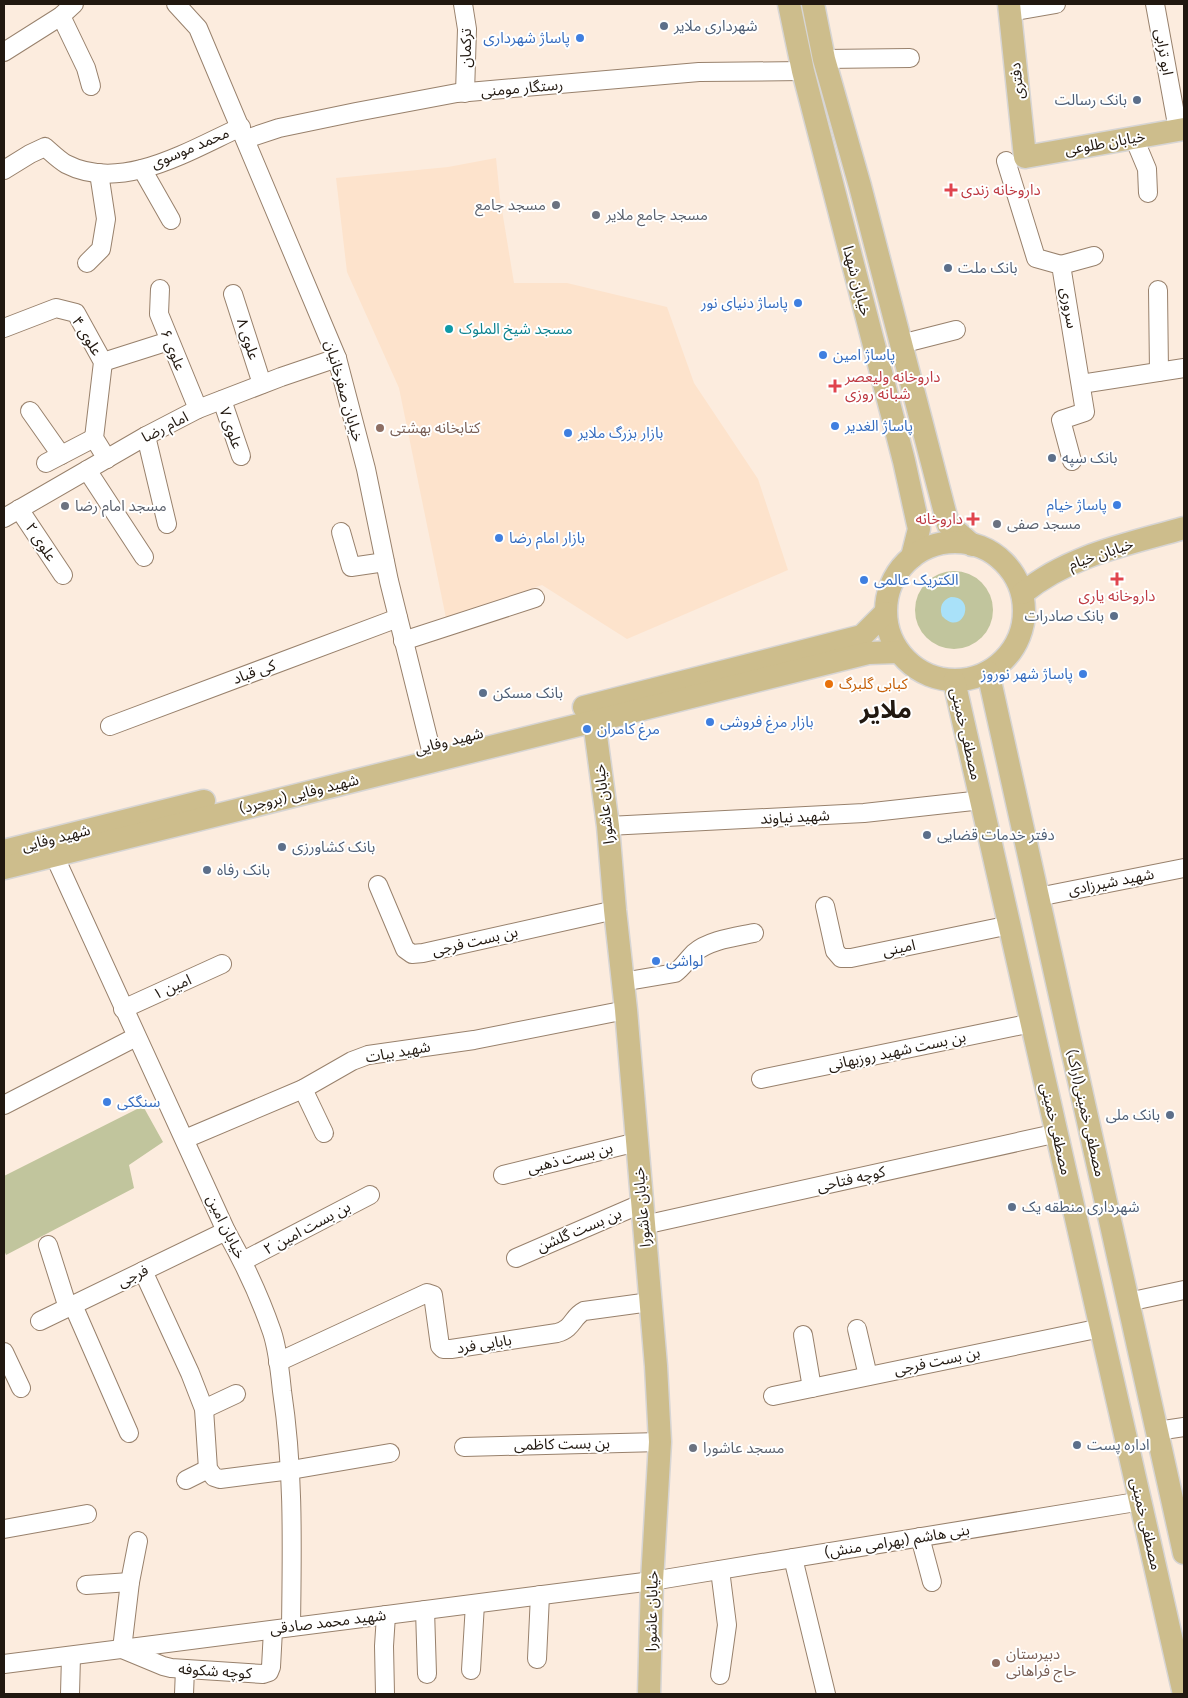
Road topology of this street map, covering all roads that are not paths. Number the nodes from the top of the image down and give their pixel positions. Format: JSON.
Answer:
{"nodes":[{"id":1,"x":74,"y":4,"type":"edge"},
{"id":2,"x":176,"y":4,"type":"edge"},
{"id":3,"x":463,"y":4,"type":"edge"},
{"id":4,"x":789,"y":4,"type":"edge"},
{"id":5,"x":813,"y":4,"type":"edge"},
{"id":6,"x":1056,"y":4,"type":"edge"},
{"id":7,"x":1155,"y":4,"type":"edge"},
{"id":8,"x":1010,"y":8,"type":"edge"},
{"id":9,"x":61,"y":16,"type":"junction"},
{"id":10,"x":4,"y":52,"type":"edge"},
{"id":11,"x":910,"y":58,"type":"dead end"},
{"id":12,"x":824,"y":59,"type":"junction"},
{"id":13,"x":802,"y":71,"type":"junction"},
{"id":14,"x":91,"y":86,"type":"dead end"},
{"id":15,"x":465,"y":93,"type":"junction"},
{"id":16,"x":1181,"y":130,"type":"edge"},
{"id":17,"x":243,"y":133,"type":"junction"},
{"id":18,"x":1134,"y":138,"type":"junction"},
{"id":19,"x":1016,"y":159,"type":"junction"},
{"id":20,"x":142,"y":168,"type":"junction"},
{"id":21,"x":4,"y":170,"type":"edge"},
{"id":22,"x":100,"y":173,"type":"junction"},
{"id":23,"x":1148,"y":193,"type":"dead end"},
{"id":24,"x":171,"y":220,"type":"dead end"},
{"id":25,"x":1094,"y":256,"type":"dead end"},
{"id":26,"x":87,"y":263,"type":"dead end"},
{"id":27,"x":1061,"y":265,"type":"junction"},
{"id":28,"x":160,"y":289,"type":"dead end"},
{"id":29,"x":1158,"y":290,"type":"dead end"},
{"id":30,"x":234,"y":294,"type":"dead end"},
{"id":31,"x":4,"y":328,"type":"edge"},
{"id":32,"x":956,"y":330,"type":"dead end"},
{"id":33,"x":170,"y":341,"type":"junction"},
{"id":34,"x":901,"y":344,"type":"junction"},
{"id":35,"x":338,"y":358,"type":"junction"},
{"id":36,"x":103,"y":362,"type":"junction"},
{"id":37,"x":1184,"y":368,"type":"edge"},
{"id":38,"x":1159,"y":372,"type":"junction"},
{"id":39,"x":262,"y":384,"type":"junction"},
{"id":40,"x":1081,"y":384,"type":"junction"},
{"id":41,"x":222,"y":400,"type":"junction"},
{"id":42,"x":198,"y":409,"type":"junction"},
{"id":43,"x":30,"y":411,"type":"dead end"},
{"id":44,"x":146,"y":436,"type":"junction"},
{"id":45,"x":94,"y":438,"type":"junction"},
{"id":46,"x":61,"y":455,"type":"junction"},
{"id":47,"x":241,"y":456,"type":"dead end"},
{"id":48,"x":107,"y":459,"type":"junction"},
{"id":49,"x":1072,"y":461,"type":"dead end"},
{"id":50,"x":46,"y":463,"type":"dead end"},
{"id":51,"x":87,"y":470,"type":"junction"},
{"id":52,"x":11,"y":514,"type":"edge"},
{"id":53,"x":167,"y":524,"type":"dead end"},
{"id":54,"x":1184,"y":528,"type":"edge"},
{"id":55,"x":341,"y":532,"type":"dead end"},
{"id":56,"x":972,"y":545,"type":"junction"},
{"id":57,"x":144,"y":557,"type":"dead end"},
{"id":58,"x":912,"y":557,"type":"junction"},
{"id":59,"x":384,"y":562,"type":"junction"},
{"id":60,"x":63,"y":575,"type":"dead end"},
{"id":61,"x":1023,"y":593,"type":"junction"},
{"id":62,"x":535,"y":598,"type":"dead end"},
{"id":63,"x":885,"y":613,"type":"junction"},
{"id":64,"x":398,"y":618,"type":"junction"},
{"id":65,"x":403,"y":641,"type":"junction"},
{"id":66,"x":898,"y":652,"type":"junction"},
{"id":67,"x":988,"y":672,"type":"junction"},
{"id":68,"x":954,"y":681,"type":"junction"},
{"id":69,"x":594,"y":721,"type":"junction"},
{"id":70,"x":110,"y":726,"type":"dead end"},
{"id":71,"x":430,"y":746,"type":"junction"},
{"id":72,"x":982,"y":800,"type":"junction"},
{"id":73,"x":608,"y":826,"type":"junction"},
{"id":74,"x":6,"y":851,"type":"edge"},
{"id":75,"x":54,"y":855,"type":"junction"},
{"id":76,"x":1184,"y":868,"type":"edge"},
{"id":77,"x":378,"y":885,"type":"dead end"},
{"id":78,"x":1038,"y":897,"type":"junction"},
{"id":79,"x":826,"y":906,"type":"dead end"},
{"id":80,"x":615,"y":910,"type":"junction"},
{"id":81,"x":1010,"y":925,"type":"junction"},
{"id":82,"x":754,"y":933,"type":"dead end"},
{"id":83,"x":222,"y":964,"type":"dead end"},
{"id":84,"x":622,"y":982,"type":"junction"},
{"id":85,"x":123,"y":1009,"type":"junction"},
{"id":86,"x":626,"y":1010,"type":"junction"},
{"id":87,"x":1032,"y":1023,"type":"junction"},
{"id":88,"x":136,"y":1037,"type":"junction"},
{"id":89,"x":761,"y":1079,"type":"dead end"},
{"id":90,"x":303,"y":1089,"type":"junction"},
{"id":91,"x":4,"y":1105,"type":"edge"},
{"id":92,"x":324,"y":1133,"type":"dead end"},
{"id":93,"x":1058,"y":1133,"type":"junction"},
{"id":94,"x":185,"y":1139,"type":"junction"},
{"id":95,"x":636,"y":1142,"type":"junction"},
{"id":96,"x":503,"y":1175,"type":"dead end"},
{"id":97,"x":370,"y":1195,"type":"dead end"},
{"id":98,"x":643,"y":1203,"type":"junction"},
{"id":99,"x":644,"y":1225,"type":"junction"},
{"id":100,"x":226,"y":1231,"type":"junction"},
{"id":101,"x":48,"y":1245,"type":"dead end"},
{"id":102,"x":516,"y":1258,"type":"dead end"},
{"id":103,"x":243,"y":1262,"type":"junction"},
{"id":104,"x":143,"y":1271,"type":"junction"},
{"id":105,"x":1184,"y":1290,"type":"edge"},
{"id":106,"x":650,"y":1302,"type":"junction"},
{"id":107,"x":1128,"y":1302,"type":"junction"},
{"id":108,"x":71,"y":1306,"type":"junction"},
{"id":109,"x":40,"y":1321,"type":"dead end"},
{"id":110,"x":1101,"y":1328,"type":"junction"},
{"id":111,"x":857,"y":1330,"type":"dead end"},
{"id":112,"x":803,"y":1335,"type":"dead end"},
{"id":113,"x":4,"y":1352,"type":"edge"},
{"id":114,"x":278,"y":1362,"type":"junction"},
{"id":115,"x":868,"y":1376,"type":"junction"},
{"id":116,"x":21,"y":1388,"type":"dead end"},
{"id":117,"x":812,"y":1388,"type":"junction"},
{"id":118,"x":236,"y":1394,"type":"dead end"},
{"id":119,"x":773,"y":1396,"type":"dead end"},
{"id":120,"x":204,"y":1409,"type":"junction"},
{"id":121,"x":1184,"y":1427,"type":"edge"},
{"id":122,"x":1157,"y":1431,"type":"junction"},
{"id":123,"x":129,"y":1433,"type":"dead end"},
{"id":124,"x":660,"y":1442,"type":"junction"},
{"id":125,"x":464,"y":1447,"type":"dead end"},
{"id":126,"x":390,"y":1453,"type":"dead end"},
{"id":127,"x":208,"y":1469,"type":"junction"},
{"id":128,"x":291,"y":1470,"type":"junction"},
{"id":129,"x":186,"y":1480,"type":"dead end"},
{"id":130,"x":1142,"y":1501,"type":"junction"},
{"id":131,"x":87,"y":1514,"type":"dead end"},
{"id":132,"x":4,"y":1529,"type":"edge"},
{"id":133,"x":920,"y":1537,"type":"junction"},
{"id":134,"x":138,"y":1541,"type":"dead end"},
{"id":135,"x":1184,"y":1552,"type":"edge"},
{"id":136,"x":793,"y":1558,"type":"junction"},
{"id":137,"x":720,"y":1570,"type":"junction"},
{"id":138,"x":652,"y":1581,"type":"junction"},
{"id":139,"x":130,"y":1582,"type":"junction"},
{"id":140,"x":932,"y":1582,"type":"dead end"},
{"id":141,"x":86,"y":1585,"type":"dead end"},
{"id":142,"x":540,"y":1595,"type":"junction"},
{"id":143,"x":475,"y":1604,"type":"junction"},
{"id":144,"x":425,"y":1610,"type":"junction"},
{"id":145,"x":386,"y":1615,"type":"junction"},
{"id":146,"x":291,"y":1627,"type":"junction"},
{"id":147,"x":273,"y":1630,"type":"junction"},
{"id":148,"x":122,"y":1649,"type":"junction"},
{"id":149,"x":71,"y":1656,"type":"junction"},
{"id":150,"x":537,"y":1659,"type":"dead end"},
{"id":151,"x":4,"y":1664,"type":"edge"},
{"id":152,"x":185,"y":1669,"type":"junction"},
{"id":153,"x":471,"y":1670,"type":"dead end"},
{"id":154,"x":426,"y":1674,"type":"dead end"},
{"id":155,"x":720,"y":1675,"type":"dead end"},
{"id":156,"x":70,"y":1694,"type":"edge"},
{"id":157,"x":184,"y":1694,"type":"edge"},
{"id":158,"x":384,"y":1694,"type":"edge"},
{"id":159,"x":649,"y":1694,"type":"edge"},
{"id":160,"x":826,"y":1694,"type":"edge"},
{"id":161,"x":1184,"y":1694,"type":"edge"}],
"edges":[{"from":1,"to":9,"type":"street"},
{"from":2,"to":17,"type":"street","name":"خیابان صفرخانیان"},
{"from":3,"to":15,"type":"street","name":"ترکمان"},
{"from":4,"to":13,"type":"main road","name":"خیابان شهدا"},
{"from":5,"to":12,"type":"main road","name":"خیابان شهدا"},
{"from":6,"to":8,"type":"street"},
{"from":7,"to":16,"type":"street","name":"ابو ترابی"},
{"from":8,"to":19,"type":"main road","name":"دفتری"},
{"from":9,"to":10,"type":"street"},
{"from":9,"to":14,"type":"street"},
{"from":11,"to":12,"type":"street"},
{"from":12,"to":34,"type":"main road","name":"خیابان شهدا"},
{"from":13,"to":15,"type":"street","name":"رستگار مومنی"},
{"from":13,"to":58,"type":"main road","name":"خیابان شهدا"},
{"from":15,"to":17,"type":"street","name":"رستگار مومنی"},
{"from":16,"to":18,"type":"main road","name":"خیابان طلوعی"},
{"from":17,"to":20,"type":"street","name":"محمد موسوی"},
{"from":17,"to":35,"type":"street","name":"خیابان صفرخانیان"},
{"from":18,"to":19,"type":"main road","name":"خیابان طلوعی"},
{"from":18,"to":23,"type":"street"},
{"from":19,"to":27,"type":"street"},
{"from":20,"to":22,"type":"street","name":"محمد موسوی"},
{"from":20,"to":24,"type":"street"},
{"from":21,"to":22,"type":"street","name":"محمد موسوی"},
{"from":22,"to":26,"type":"street"},
{"from":25,"to":27,"type":"street"},
{"from":27,"to":40,"type":"street","name":"سروری"},
{"from":28,"to":33,"type":"street","name":"علوی ۶"},
{"from":29,"to":38,"type":"street"},
{"from":30,"to":39,"type":"street","name":"علوی ۸"},
{"from":31,"to":36,"type":"street","name":"علوی ۴"},
{"from":32,"to":34,"type":"street"},
{"from":33,"to":36,"type":"street"},
{"from":33,"to":42,"type":"street","name":"علوی ۶"},
{"from":34,"to":56,"type":"main road","name":"خیابان شهدا"},
{"from":35,"to":39,"type":"street","name":"امام رضا"},
{"from":35,"to":59,"type":"street","name":"خیابان صفرخانیان"},
{"from":36,"to":45,"type":"street","name":"علوی ۴"},
{"from":37,"to":38,"type":"street"},
{"from":38,"to":40,"type":"street"},
{"from":39,"to":41,"type":"street","name":"امام رضا"},
{"from":40,"to":49,"type":"street","name":"سروری"},
{"from":41,"to":42,"type":"street","name":"امام رضا"},
{"from":41,"to":47,"type":"street","name":"علوی ۷"},
{"from":42,"to":44,"type":"street","name":"امام رضا"},
{"from":43,"to":46,"type":"street"},
{"from":44,"to":48,"type":"street","name":"امام رضا"},
{"from":44,"to":53,"type":"street"},
{"from":45,"to":46,"type":"street"},
{"from":45,"to":48,"type":"street"},
{"from":46,"to":50,"type":"street"},
{"from":48,"to":51,"type":"street","name":"امام رضا"},
{"from":51,"to":52,"type":"street","name":"امام رضا"},
{"from":51,"to":57,"type":"street"},
{"from":52,"to":60,"type":"street","name":"علوی ۲"},
{"from":54,"to":61,"type":"main road","name":"خیابان خیام"},
{"from":55,"to":59,"type":"street"},
{"from":56,"to":58,"type":"main road"},
{"from":56,"to":61,"type":"main road"},
{"from":58,"to":63,"type":"main road"},
{"from":59,"to":64,"type":"street","name":"خیابان صفرخانیان"},
{"from":61,"to":67,"type":"main road"},
{"from":62,"to":65,"type":"street"},
{"from":63,"to":66,"type":"main road"},
{"from":63,"to":71,"type":"main road","name":"شهید وفایی"},
{"from":64,"to":65,"type":"street","name":"خیابان صفرخانیان"},
{"from":64,"to":70,"type":"street","name":"کی قباد"},
{"from":65,"to":71,"type":"street","name":"خیابان صفرخانیان"},
{"from":66,"to":68,"type":"main road"},
{"from":66,"to":69,"type":"main road"},
{"from":67,"to":68,"type":"main road"},
{"from":67,"to":78,"type":"main road","name":"مصطفی خمینی(اراک)"},
{"from":68,"to":72,"type":"main road","name":"مصطفی خمینی"},
{"from":69,"to":73,"type":"main road","name":"خیابان عاشورا"},
{"from":69,"to":75,"type":"main road","name":"شهید وفایی (بروجرد)"},
{"from":71,"to":74,"type":"main road","name":"شهید وفایی"},
{"from":72,"to":73,"type":"street","name":"شهید نیاوند"},
{"from":72,"to":81,"type":"main road","name":"مصطفی خمینی"},
{"from":73,"to":80,"type":"main road","name":"خیابان عاشورا"},
{"from":74,"to":75,"type":"main road","name":"شهید وفایی (بروجرد)"},
{"from":75,"to":85,"type":"street","name":"خیابان امین"},
{"from":76,"to":78,"type":"street","name":"شهید شیرزادی"},
{"from":77,"to":80,"type":"street","name":"بن بست فرجی"},
{"from":78,"to":107,"type":"main road","name":"مصطفی خمینی(اراک)"},
{"from":79,"to":81,"type":"street","name":"امینی"},
{"from":80,"to":84,"type":"main road","name":"خیابان عاشورا"},
{"from":81,"to":87,"type":"main road","name":"مصطفی خمینی"},
{"from":82,"to":84,"type":"street"},
{"from":83,"to":85,"type":"street","name":"امین ۱"},
{"from":84,"to":86,"type":"main road","name":"خیابان عاشورا"},
{"from":85,"to":88,"type":"street","name":"خیابان امین"},
{"from":86,"to":90,"type":"street","name":"شهید بیات"},
{"from":86,"to":95,"type":"main road","name":"خیابان عاشورا"},
{"from":87,"to":89,"type":"street","name":"بن بست شهید روزبهانی"},
{"from":87,"to":93,"type":"main road","name":"مصطفی خمینی"},
{"from":88,"to":91,"type":"street"},
{"from":88,"to":94,"type":"street","name":"خیابان امین"},
{"from":90,"to":92,"type":"street"},
{"from":90,"to":94,"type":"street","name":"شهید بیات"},
{"from":93,"to":99,"type":"street","name":"کوچه فتاحی"},
{"from":93,"to":110,"type":"main road","name":"مصطفی خمینی"},
{"from":94,"to":100,"type":"street","name":"خیابان امین"},
{"from":95,"to":96,"type":"street","name":"بن بست ذهبی"},
{"from":95,"to":98,"type":"main road","name":"خیابان عاشورا"},
{"from":97,"to":103,"type":"street","name":"بن بست امین ۲"},
{"from":98,"to":99,"type":"main road","name":"خیابان عاشورا"},
{"from":98,"to":102,"type":"street","name":"بن بست گلشن"},
{"from":99,"to":106,"type":"main road","name":"خیابان عاشورا"},
{"from":100,"to":103,"type":"street","name":"خیابان امین"},
{"from":100,"to":104,"type":"street","name":"فرجی"},
{"from":101,"to":108,"type":"street"},
{"from":103,"to":114,"type":"street","name":"خیابان امین"},
{"from":104,"to":108,"type":"street","name":"فرجی"},
{"from":104,"to":120,"type":"street"},
{"from":105,"to":107,"type":"street"},
{"from":106,"to":114,"type":"street","name":"بابایی فرد"},
{"from":106,"to":124,"type":"main road","name":"خیابان عاشورا"},
{"from":107,"to":122,"type":"main road","name":"مصطفی خمینی(اراک)"},
{"from":108,"to":109,"type":"street","name":"فرجی"},
{"from":108,"to":123,"type":"street"},
{"from":110,"to":115,"type":"street","name":"بن بست فرجی"},
{"from":110,"to":130,"type":"main road","name":"مصطفی خمینی"},
{"from":111,"to":115,"type":"street"},
{"from":112,"to":117,"type":"street"},
{"from":113,"to":116,"type":"street"},
{"from":114,"to":128,"type":"street","name":"خیابان امین"},
{"from":115,"to":117,"type":"street","name":"بن بست فرجی"},
{"from":117,"to":119,"type":"street","name":"بن بست فرجی"},
{"from":118,"to":120,"type":"street"},
{"from":120,"to":127,"type":"street"},
{"from":121,"to":122,"type":"street"},
{"from":122,"to":135,"type":"main road","name":"مصطفی خمینی(اراک)"},
{"from":124,"to":125,"type":"street","name":"بن بست کاظمی"},
{"from":124,"to":138,"type":"main road","name":"خیابان عاشورا"},
{"from":126,"to":128,"type":"street"},
{"from":127,"to":128,"type":"street"},
{"from":127,"to":129,"type":"street"},
{"from":128,"to":146,"type":"street","name":"خیابان امین"},
{"from":130,"to":133,"type":"street","name":"بنی هاشم (بهرامی منش)"},
{"from":130,"to":161,"type":"main road","name":"مصطفی خمینی"},
{"from":131,"to":132,"type":"street"},
{"from":133,"to":136,"type":"street","name":"بنی هاشم (بهرامی منش)"},
{"from":133,"to":140,"type":"street"},
{"from":134,"to":139,"type":"street"},
{"from":136,"to":137,"type":"street","name":"بنی هاشم (بهرامی منش)"},
{"from":136,"to":160,"type":"street"},
{"from":137,"to":138,"type":"street","name":"بنی هاشم (بهرامی منش)"},
{"from":137,"to":155,"type":"street"},
{"from":138,"to":142,"type":"street","name":"شهید محمد صادقی"},
{"from":138,"to":159,"type":"main road","name":"خیابان عاشورا"},
{"from":139,"to":141,"type":"street"},
{"from":139,"to":148,"type":"street"},
{"from":142,"to":143,"type":"street","name":"شهید محمد صادقی"},
{"from":142,"to":150,"type":"street"},
{"from":143,"to":144,"type":"street","name":"شهید محمد صادقی"},
{"from":143,"to":153,"type":"street"},
{"from":144,"to":145,"type":"street","name":"شهید محمد صادقی"},
{"from":144,"to":154,"type":"street"},
{"from":145,"to":146,"type":"street","name":"شهید محمد صادقی"},
{"from":145,"to":158,"type":"street"},
{"from":146,"to":147,"type":"street","name":"شهید محمد صادقی"},
{"from":147,"to":148,"type":"street","name":"شهید محمد صادقی"},
{"from":147,"to":152,"type":"street","name":"کوچه شکوفه"},
{"from":148,"to":149,"type":"street","name":"شهید محمد صادقی"},
{"from":148,"to":152,"type":"street","name":"کوچه شکوفه"},
{"from":149,"to":151,"type":"street","name":"شهید محمد صادقی"},
{"from":149,"to":156,"type":"street"},
{"from":152,"to":157,"type":"street"}]}
